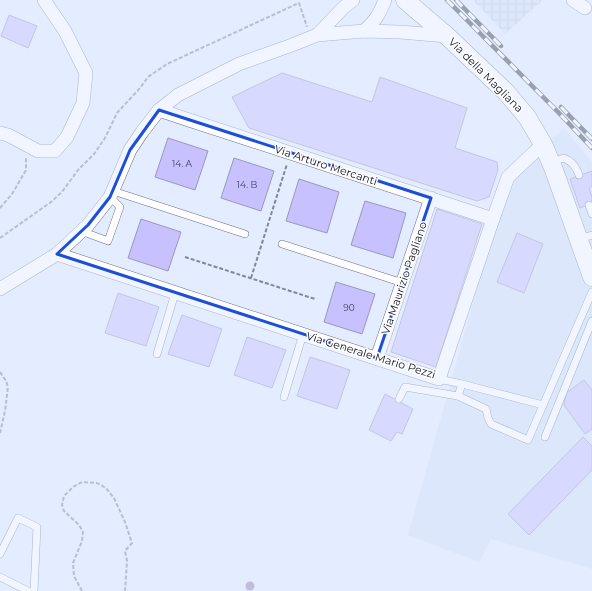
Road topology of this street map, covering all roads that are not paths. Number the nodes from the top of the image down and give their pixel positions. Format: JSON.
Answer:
{"nodes":[{"id":1,"x":44,"y":0,"type":"edge"},
{"id":2,"x":372,"y":0,"type":"edge"},
{"id":3,"x":405,"y":0,"type":"edge"},
{"id":4,"x":573,"y":0,"type":"edge"},
{"id":5,"x":347,"y":2,"type":"edge"},
{"id":6,"x":383,"y":5,"type":"edge"},
{"id":7,"x":588,"y":10,"type":"edge"},
{"id":8,"x":364,"y":31,"type":"junction"},
{"id":9,"x":317,"y":35,"type":"junction"},
{"id":10,"x":447,"y":36,"type":"junction"},
{"id":11,"x":159,"y":110,"type":"junction"},
{"id":12,"x":0,"y":133,"type":"edge"},
{"id":13,"x":543,"y":144,"type":"junction"},
{"id":14,"x":551,"y":162,"type":"junction"},
{"id":15,"x":579,"y":175,"type":"dead end"},
{"id":16,"x":112,"y":194,"type":"junction"},
{"id":17,"x":431,"y":198,"type":"junction"},
{"id":18,"x":589,"y":205,"type":"dead end"},
{"id":19,"x":592,"y":214,"type":"edge"},
{"id":20,"x":493,"y":218,"type":"junction"},
{"id":21,"x":81,"y":231,"type":"junction"},
{"id":22,"x":245,"y":234,"type":"dead end"},
{"id":23,"x":585,"y":237,"type":"edge"},
{"id":24,"x":282,"y":244,"type":"dead end"},
{"id":25,"x":57,"y":254,"type":"junction"},
{"id":26,"x":592,"y":277,"type":"edge"},
{"id":27,"x":402,"y":283,"type":"junction"},
{"id":28,"x":0,"y":289,"type":"edge"},
{"id":29,"x":592,"y":292,"type":"edge"},
{"id":30,"x":175,"y":293,"type":"junction"},
{"id":31,"x":592,"y":321,"type":"edge"},
{"id":32,"x":304,"y":334,"type":"junction"},
{"id":33,"x":157,"y":354,"type":"dead end"},
{"id":34,"x":377,"y":358,"type":"junction"},
{"id":35,"x":439,"y":379,"type":"junction"},
{"id":36,"x":462,"y":384,"type":"junction"},
{"id":37,"x":458,"y":396,"type":"junction"},
{"id":38,"x":284,"y":397,"type":"dead end"},
{"id":39,"x":399,"y":399,"type":"dead end"},
{"id":40,"x":543,"y":405,"type":"junction"},
{"id":41,"x":545,"y":437,"type":"dead end"},
{"id":42,"x":0,"y":554,"type":"edge"},
{"id":43,"x":0,"y":577,"type":"edge"},
{"id":44,"x":28,"y":591,"type":"edge"},
{"id":45,"x":34,"y":591,"type":"edge"}],
"edges":[{"from":1,"to":12,"type":"street"},
{"from":2,"to":6,"type":"street"},
{"from":3,"to":10,"type":"main road","name":"Via della Magliana"},
{"from":4,"to":7,"type":"street"},
{"from":5,"to":9,"type":"street"},
{"from":6,"to":8,"type":"street"},
{"from":8,"to":9,"type":"street"},
{"from":8,"to":10,"type":"street"},
{"from":9,"to":11,"type":"street"},
{"from":10,"to":13,"type":"main road","name":"Via della Magliana"},
{"from":11,"to":16,"type":"street"},
{"from":11,"to":17,"type":"street","name":"Via Arturo Mercanti"},
{"from":13,"to":14,"type":"main road","name":"Via della Magliana"},
{"from":13,"to":20,"type":"street","name":"Via Generale Mario Pezzi"},
{"from":14,"to":15,"type":"lane"},
{"from":14,"to":23,"type":"main road","name":"Via della Magliana"},
{"from":16,"to":21,"type":"street"},
{"from":16,"to":21,"type":"lane"},
{"from":16,"to":22,"type":"lane"},
{"from":17,"to":20,"type":"street","name":"Via Arturo Mercanti"},
{"from":17,"to":27,"type":"street","name":"Via Maurizio Pagliano"},
{"from":18,"to":19,"type":"lane"},
{"from":20,"to":35,"type":"street","name":"Via Generale Mario Pezzi"},
{"from":21,"to":25,"type":"street"},
{"from":23,"to":26,"type":"main road","name":"Via della Magliana"},
{"from":24,"to":27,"type":"lane"},
{"from":25,"to":28,"type":"street"},
{"from":25,"to":30,"type":"street","name":"Via Generale Mario Pezzi"},
{"from":27,"to":34,"type":"street","name":"Via Maurizio Pagliano"},
{"from":29,"to":40,"type":"lane"},
{"from":30,"to":32,"type":"street","name":"Via Generale Mario Pezzi"},
{"from":30,"to":33,"type":"lane"},
{"from":31,"to":41,"type":"lane"},
{"from":32,"to":34,"type":"street","name":"Via Generale Mario Pezzi"},
{"from":32,"to":38,"type":"lane"},
{"from":34,"to":35,"type":"street","name":"Via Generale Mario Pezzi"},
{"from":35,"to":36,"type":"lane"},
{"from":36,"to":37,"type":"lane"},
{"from":36,"to":40,"type":"lane"},
{"from":37,"to":39,"type":"lane"},
{"from":37,"to":40,"type":"lane"},
{"from":42,"to":45,"type":"lane"},
{"from":43,"to":44,"type":"lane"}]}
